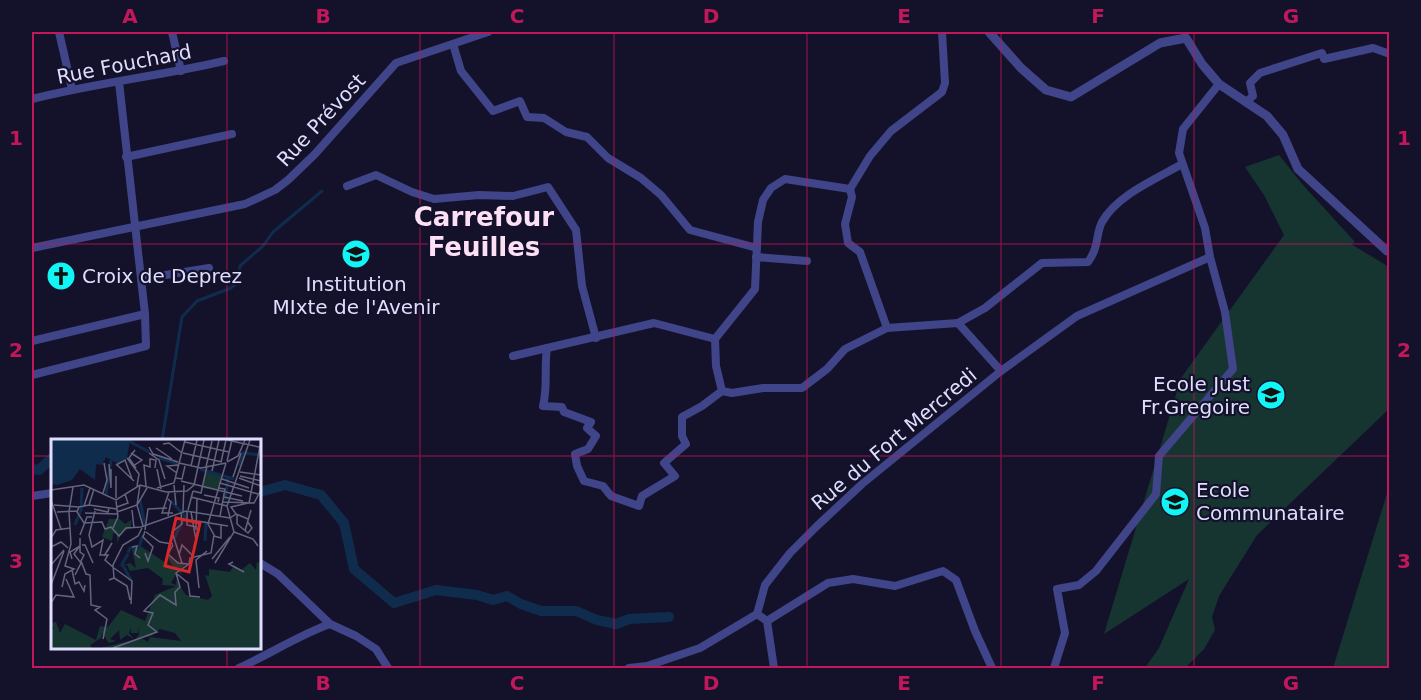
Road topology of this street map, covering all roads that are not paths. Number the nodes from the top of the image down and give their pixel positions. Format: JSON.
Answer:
{"nodes":[{"id":1,"x":59,"y":32,"type":"edge"},
{"id":2,"x":172,"y":32,"type":"edge"},
{"id":3,"x":488,"y":32,"type":"edge"},
{"id":4,"x":942,"y":32,"type":"edge"},
{"id":5,"x":989,"y":32,"type":"edge"},
{"id":6,"x":1187,"y":35,"type":"edge"},
{"id":7,"x":453,"y":44,"type":"junction"},
{"id":8,"x":1389,"y":54,"type":"edge"},
{"id":9,"x":224,"y":61,"type":"dead end"},
{"id":10,"x":181,"y":71,"type":"junction"},
{"id":11,"x":119,"y":82,"type":"junction"},
{"id":12,"x":1219,"y":84,"type":"junction"},
{"id":13,"x":72,"y":89,"type":"junction"},
{"id":14,"x":32,"y":99,"type":"edge"},
{"id":15,"x":1245,"y":102,"type":"junction"},
{"id":16,"x":232,"y":134,"type":"dead end"},
{"id":17,"x":126,"y":157,"type":"junction"},
{"id":18,"x":1182,"y":164,"type":"junction"},
{"id":19,"x":347,"y":186,"type":"dead end"},
{"id":20,"x":850,"y":189,"type":"junction"},
{"id":21,"x":135,"y":228,"type":"junction"},
{"id":22,"x":32,"y":248,"type":"edge"},
{"id":23,"x":757,"y":248,"type":"junction"},
{"id":24,"x":1389,"y":251,"type":"edge"},
{"id":25,"x":756,"y":257,"type":"junction"},
{"id":26,"x":1210,"y":257,"type":"junction"},
{"id":27,"x":807,"y":261,"type":"dead end"},
{"id":28,"x":209,"y":268,"type":"dead end"},
{"id":29,"x":141,"y":279,"type":"junction"},
{"id":30,"x":145,"y":314,"type":"junction"},
{"id":31,"x":958,"y":322,"type":"junction"},
{"id":32,"x":887,"y":328,"type":"junction"},
{"id":33,"x":596,"y":338,"type":"junction"},
{"id":34,"x":716,"y":339,"type":"junction"},
{"id":35,"x":32,"y":341,"type":"edge"},
{"id":36,"x":547,"y":348,"type":"junction"},
{"id":37,"x":513,"y":356,"type":"dead end"},
{"id":38,"x":1001,"y":371,"type":"junction"},
{"id":39,"x":32,"y":375,"type":"edge"},
{"id":40,"x":722,"y":391,"type":"junction"},
{"id":41,"x":51,"y":493,"type":"edge"},
{"id":42,"x":32,"y":496,"type":"edge"},
{"id":43,"x":261,"y":564,"type":"edge"},
{"id":44,"x":757,"y":614,"type":"junction"},
{"id":45,"x":767,"y":621,"type":"junction"},
{"id":46,"x":330,"y":624,"type":"junction"},
{"id":47,"x":239,"y":669,"type":"edge"},
{"id":48,"x":388,"y":669,"type":"edge"},
{"id":49,"x":629,"y":669,"type":"edge"},
{"id":50,"x":774,"y":669,"type":"edge"},
{"id":51,"x":992,"y":669,"type":"edge"},
{"id":52,"x":1054,"y":669,"type":"edge"}],
"edges":[{"from":1,"to":13,"type":"street"},
{"from":2,"to":10,"type":"street"},
{"from":3,"to":7,"type":"street","name":"Rue Prévost"},
{"from":4,"to":20,"type":"street"},
{"from":5,"to":6,"type":"street"},
{"from":6,"to":12,"type":"street"},
{"from":7,"to":21,"type":"street","name":"Rue Prévost"},
{"from":7,"to":23,"type":"street"},
{"from":8,"to":15,"type":"street"},
{"from":9,"to":10,"type":"street","name":"Rue Fouchard"},
{"from":10,"to":11,"type":"street","name":"Rue Fouchard"},
{"from":11,"to":13,"type":"street","name":"Rue Fouchard"},
{"from":11,"to":17,"type":"street"},
{"from":12,"to":15,"type":"street"},
{"from":12,"to":18,"type":"street"},
{"from":13,"to":14,"type":"street","name":"Rue Fouchard"},
{"from":15,"to":24,"type":"street"},
{"from":16,"to":17,"type":"street"},
{"from":17,"to":21,"type":"street"},
{"from":18,"to":26,"type":"street"},
{"from":18,"to":31,"type":"street"},
{"from":19,"to":33,"type":"street"},
{"from":20,"to":23,"type":"street"},
{"from":20,"to":32,"type":"street"},
{"from":21,"to":22,"type":"street","name":"Rue Prévost"},
{"from":21,"to":29,"type":"street"},
{"from":23,"to":25,"type":"street"},
{"from":25,"to":27,"type":"street"},
{"from":25,"to":34,"type":"street"},
{"from":26,"to":38,"type":"street","name":"Rue du Fort Mercredi"},
{"from":26,"to":52,"type":"street"},
{"from":28,"to":29,"type":"street"},
{"from":29,"to":30,"type":"street"},
{"from":30,"to":35,"type":"street"},
{"from":30,"to":39,"type":"street"},
{"from":31,"to":32,"type":"street"},
{"from":31,"to":38,"type":"street"},
{"from":32,"to":40,"type":"street"},
{"from":33,"to":34,"type":"street"},
{"from":33,"to":36,"type":"street"},
{"from":34,"to":40,"type":"street"},
{"from":36,"to":37,"type":"street"},
{"from":36,"to":40,"type":"street"},
{"from":38,"to":44,"type":"street","name":"Rue du Fort Mercredi"},
{"from":41,"to":42,"type":"street"},
{"from":43,"to":46,"type":"street"},
{"from":44,"to":45,"type":"street"},
{"from":44,"to":49,"type":"street"},
{"from":45,"to":50,"type":"street"},
{"from":45,"to":51,"type":"street"},
{"from":46,"to":47,"type":"street"},
{"from":46,"to":48,"type":"street"}]}
